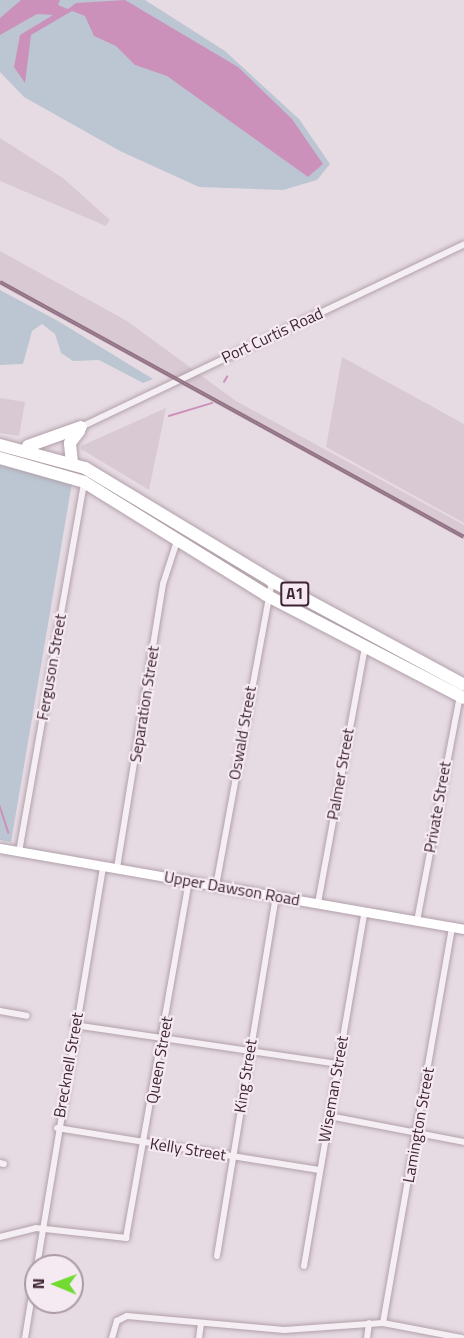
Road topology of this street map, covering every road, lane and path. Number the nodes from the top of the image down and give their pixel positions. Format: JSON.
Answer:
{"nodes":[{"id":1,"x":464,"y":244,"type":"edge"},
{"id":2,"x":308,"y":309,"type":"dead end"},
{"id":3,"x":311,"y":317,"type":"junction"},
{"id":4,"x":81,"y":428,"type":"junction"},
{"id":5,"x":2,"y":450,"type":"edge"},
{"id":6,"x":72,"y":463,"type":"junction"},
{"id":7,"x":84,"y":482,"type":"junction"},
{"id":8,"x":177,"y":541,"type":"junction"},
{"id":9,"x":272,"y":581,"type":"junction"},
{"id":10,"x":267,"y":595,"type":"junction"},
{"id":11,"x":365,"y":647,"type":"junction"},
{"id":12,"x":463,"y":693,"type":"edge"},
{"id":13,"x":0,"y":848,"type":"edge"},
{"id":14,"x":19,"y":852,"type":"junction"},
{"id":15,"x":103,"y":866,"type":"junction"},
{"id":16,"x":117,"y":868,"type":"junction"},
{"id":17,"x":189,"y":881,"type":"junction"},
{"id":18,"x":216,"y":886,"type":"junction"},
{"id":19,"x":276,"y":896,"type":"junction"},
{"id":20,"x":318,"y":903,"type":"junction"},
{"id":21,"x":365,"y":911,"type":"junction"},
{"id":22,"x":417,"y":921,"type":"junction"},
{"id":23,"x":452,"y":926,"type":"junction"},
{"id":24,"x":464,"y":929,"type":"edge"},
{"id":25,"x":0,"y":1011,"type":"edge"},
{"id":26,"x":27,"y":1016,"type":"dead end"},
{"id":27,"x":74,"y":1024,"type":"junction"},
{"id":28,"x":162,"y":1041,"type":"junction"},
{"id":29,"x":249,"y":1053,"type":"junction"},
{"id":30,"x":337,"y":1064,"type":"junction"},
{"id":31,"x":329,"y":1116,"type":"junction"},
{"id":32,"x":57,"y":1128,"type":"junction"},
{"id":33,"x":417,"y":1134,"type":"junction"},
{"id":34,"x":144,"y":1142,"type":"junction"},
{"id":35,"x":464,"y":1142,"type":"edge"},
{"id":36,"x":232,"y":1156,"type":"junction"},
{"id":37,"x":318,"y":1170,"type":"junction"},
{"id":38,"x":43,"y":1229,"type":"junction"},
{"id":39,"x":0,"y":1237,"type":"edge"},
{"id":40,"x":39,"y":1254,"type":"edge"},
{"id":41,"x":217,"y":1256,"type":"dead end"},
{"id":42,"x":304,"y":1266,"type":"dead end"},
{"id":43,"x":29,"y":1314,"type":"edge"},
{"id":44,"x":369,"y":1323,"type":"junction"},
{"id":45,"x":383,"y":1323,"type":"junction"},
{"id":46,"x":201,"y":1324,"type":"junction"},
{"id":47,"x":284,"y":1330,"type":"junction"},
{"id":48,"x":25,"y":1338,"type":"edge"},
{"id":49,"x":112,"y":1338,"type":"edge"},
{"id":50,"x":199,"y":1338,"type":"edge"},
{"id":51,"x":283,"y":1338,"type":"edge"},
{"id":52,"x":367,"y":1338,"type":"edge"},
{"id":53,"x":462,"y":1338,"type":"edge"}],
"edges":[{"from":1,"to":3,"type":"street","name":"Port Curtis Road"},
{"from":2,"to":3,"type":"street"},
{"from":3,"to":4,"type":"street","name":"Port Curtis Road"},
{"from":4,"to":5,"type":"highway"},
{"from":4,"to":6,"type":"highway"},
{"from":5,"to":6,"type":"highway","number":"A1"},
{"from":5,"to":7,"type":"highway","number":"A1"},
{"from":6,"to":9,"type":"highway","number":"A1"},
{"from":7,"to":8,"type":"highway","number":"A1"},
{"from":7,"to":14,"type":"street","name":"Ferguson Street"},
{"from":8,"to":10,"type":"highway","number":"A1"},
{"from":8,"to":16,"type":"street","name":"Separation Street"},
{"from":9,"to":10,"type":"street","name":"Oswald Street"},
{"from":9,"to":12,"type":"highway","number":"A1"},
{"from":10,"to":11,"type":"highway","number":"A1"},
{"from":10,"to":18,"type":"street","name":"Oswald Street"},
{"from":11,"to":12,"type":"highway","number":"A1"},
{"from":11,"to":20,"type":"street","name":"Palmer Street"},
{"from":12,"to":22,"type":"street","name":"Private Street"},
{"from":13,"to":14,"type":"street","name":"Upper Dawson Road"},
{"from":14,"to":15,"type":"street","name":"Upper Dawson Road"},
{"from":15,"to":16,"type":"street","name":"Upper Dawson Road"},
{"from":15,"to":27,"type":"street","name":"Brecknell Street"},
{"from":16,"to":17,"type":"street","name":"Upper Dawson Road"},
{"from":17,"to":18,"type":"street","name":"Upper Dawson Road"},
{"from":17,"to":28,"type":"street","name":"Queen Street"},
{"from":18,"to":19,"type":"street","name":"Upper Dawson Road"},
{"from":19,"to":20,"type":"street","name":"Upper Dawson Road"},
{"from":19,"to":29,"type":"street","name":"King Street"},
{"from":20,"to":21,"type":"street","name":"Upper Dawson Road"},
{"from":21,"to":22,"type":"street","name":"Upper Dawson Road"},
{"from":21,"to":30,"type":"street","name":"Wiseman Street"},
{"from":22,"to":23,"type":"street","name":"Upper Dawson Road"},
{"from":23,"to":24,"type":"street","name":"Upper Dawson Road"},
{"from":23,"to":33,"type":"street","name":"Lamington Street"},
{"from":25,"to":26,"type":"street"},
{"from":27,"to":28,"type":"street"},
{"from":27,"to":32,"type":"street","name":"Brecknell Street"},
{"from":28,"to":29,"type":"street"},
{"from":28,"to":34,"type":"street","name":"Queen Street"},
{"from":29,"to":30,"type":"street"},
{"from":29,"to":36,"type":"street","name":"King Street"},
{"from":30,"to":31,"type":"street","name":"Wiseman Street"},
{"from":31,"to":33,"type":"street"},
{"from":31,"to":37,"type":"street","name":"Wiseman Street"},
{"from":32,"to":34,"type":"street","name":"Kelly Street"},
{"from":32,"to":38,"type":"street","name":"Brecknell Street"},
{"from":33,"to":35,"type":"street"},
{"from":33,"to":45,"type":"street","name":"Lamington Street"},
{"from":34,"to":36,"type":"street","name":"Kelly Street"},
{"from":34,"to":38,"type":"street","name":"Queen Street"},
{"from":36,"to":37,"type":"street","name":"Kelly Street"},
{"from":36,"to":41,"type":"street","name":"King Street"},
{"from":37,"to":42,"type":"street","name":"Wiseman Street"},
{"from":38,"to":39,"type":"street"},
{"from":38,"to":40,"type":"street","name":"Brecknell Street"},
{"from":43,"to":48,"type":"street","name":"Brecknell Street"},
{"from":44,"to":45,"type":"street"},
{"from":44,"to":47,"type":"street"},
{"from":44,"to":52,"type":"street"},
{"from":45,"to":53,"type":"street"},
{"from":46,"to":47,"type":"street"},
{"from":46,"to":49,"type":"street"},
{"from":46,"to":50,"type":"street"},
{"from":47,"to":51,"type":"street"}]}
